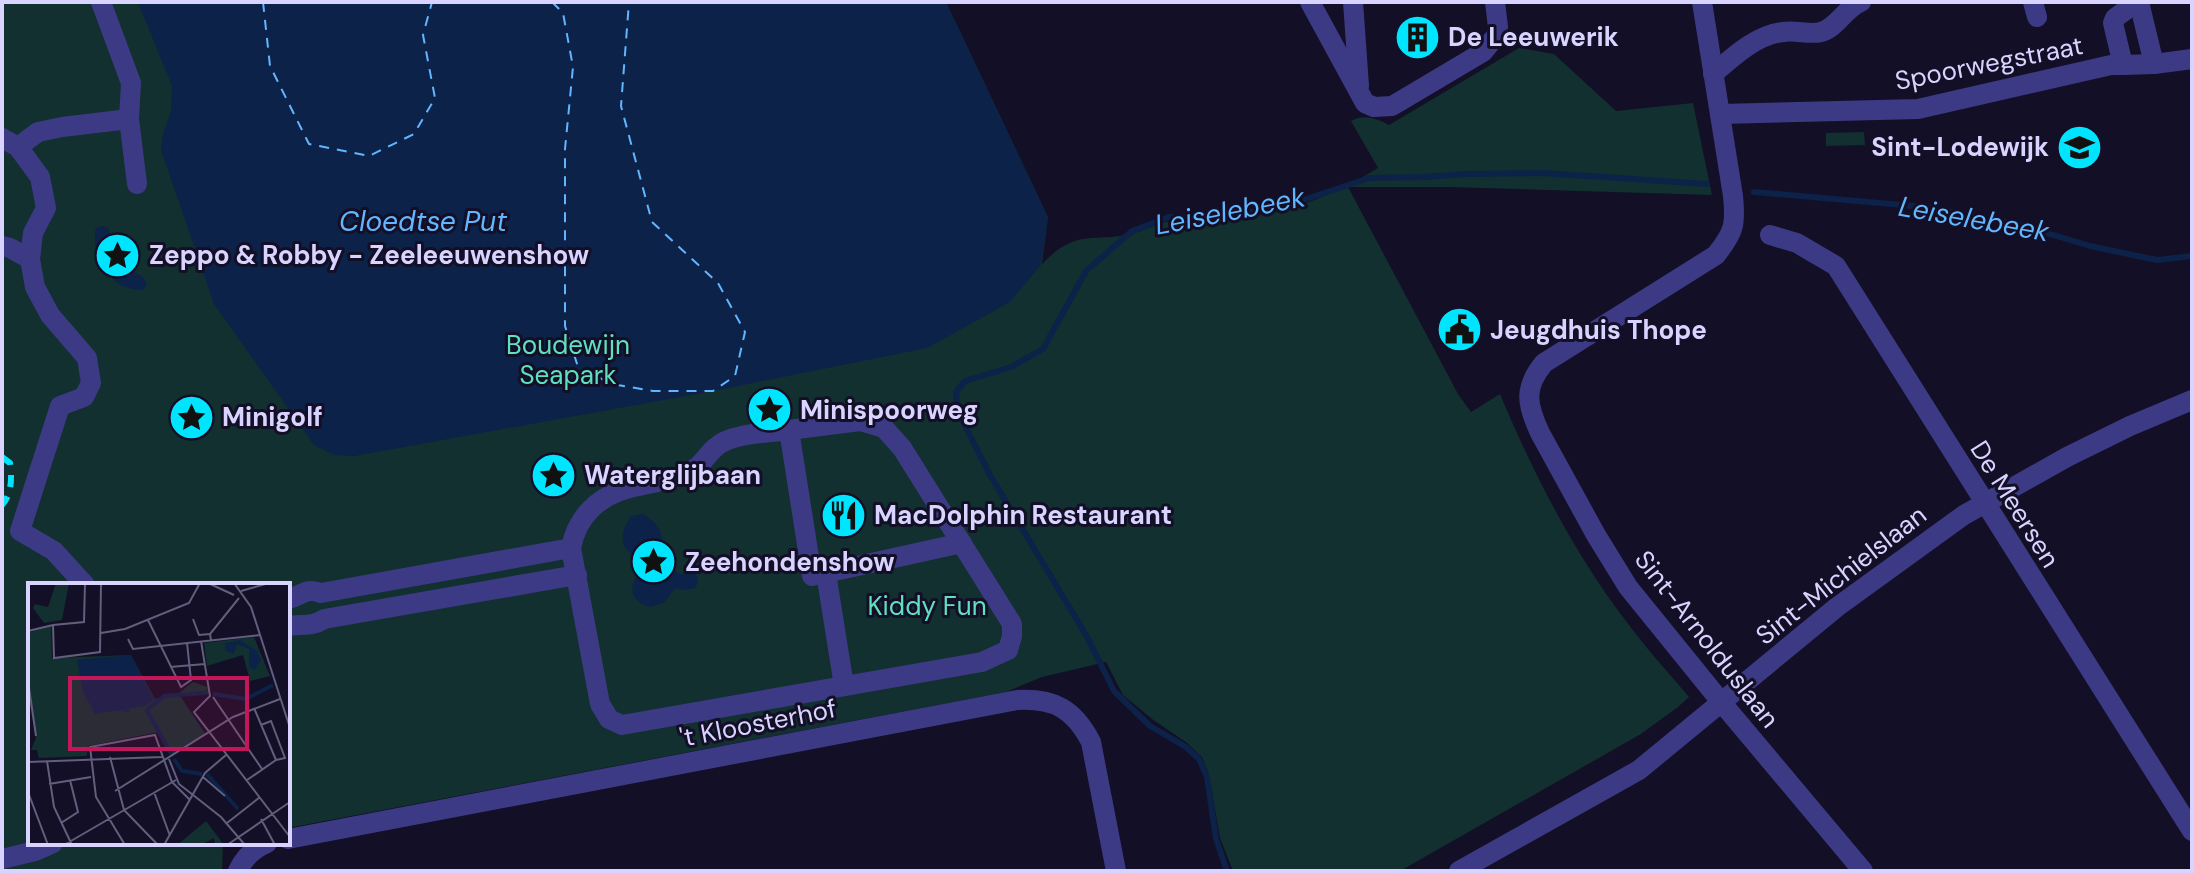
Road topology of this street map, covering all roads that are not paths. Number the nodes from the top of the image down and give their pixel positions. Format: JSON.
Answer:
{"nodes":[{"id":1,"x":101,"y":2,"type":"edge"},
{"id":2,"x":1310,"y":2,"type":"edge"},
{"id":3,"x":1353,"y":2,"type":"edge"},
{"id":4,"x":1495,"y":2,"type":"edge"},
{"id":5,"x":1702,"y":2,"type":"edge"},
{"id":6,"x":1861,"y":2,"type":"edge"},
{"id":7,"x":2138,"y":2,"type":"edge"},
{"id":8,"x":2192,"y":59,"type":"edge"},
{"id":9,"x":2154,"y":64,"type":"junction"},
{"id":10,"x":2123,"y":65,"type":"junction"},
{"id":11,"x":1713,"y":74,"type":"junction"},
{"id":12,"x":1359,"y":94,"type":"junction"},
{"id":13,"x":1720,"y":114,"type":"junction"},
{"id":14,"x":129,"y":119,"type":"junction"},
{"id":15,"x":10,"y":143,"type":"edge"},
{"id":16,"x":137,"y":184,"type":"dead end"},
{"id":17,"x":1770,"y":235,"type":"dead end"},
{"id":18,"x":2,"y":246,"type":"edge"},
{"id":19,"x":30,"y":259,"type":"junction"},
{"id":20,"x":2192,"y":400,"type":"edge"},
{"id":21,"x":789,"y":430,"type":"junction"},
{"id":22,"x":1984,"y":504,"type":"junction"},
{"id":23,"x":11,"y":530,"type":"edge"},
{"id":24,"x":962,"y":543,"type":"junction"},
{"id":25,"x":571,"y":548,"type":"junction"},
{"id":26,"x":826,"y":573,"type":"junction"},
{"id":27,"x":577,"y":575,"type":"junction"},
{"id":28,"x":83,"y":583,"type":"edge"},
{"id":29,"x":321,"y":593,"type":"junction"},
{"id":30,"x":292,"y":598,"type":"edge"},
{"id":31,"x":324,"y":619,"type":"junction"},
{"id":32,"x":295,"y":625,"type":"edge"},
{"id":33,"x":844,"y":686,"type":"junction"},
{"id":34,"x":1722,"y":703,"type":"junction"},
{"id":35,"x":2192,"y":831,"type":"edge"},
{"id":36,"x":290,"y":839,"type":"edge"},
{"id":37,"x":33,"y":845,"type":"edge"},
{"id":38,"x":263,"y":845,"type":"edge"},
{"id":39,"x":2,"y":859,"type":"edge"},
{"id":40,"x":238,"y":871,"type":"edge"},
{"id":41,"x":1116,"y":871,"type":"edge"},
{"id":42,"x":1459,"y":871,"type":"edge"},
{"id":43,"x":1863,"y":871,"type":"edge"}],
"edges":[{"from":1,"to":14,"type":"street"},
{"from":2,"to":12,"type":"street"},
{"from":3,"to":12,"type":"street"},
{"from":4,"to":12,"type":"street"},
{"from":5,"to":11,"type":"street","name":"Sint-Arnolduslaan"},
{"from":6,"to":11,"type":"street"},
{"from":7,"to":9,"type":"street","name":"Spoorwegstraat"},
{"from":7,"to":10,"type":"street","name":"Spoorwegstraat"},
{"from":8,"to":9,"type":"street","name":"Spoorwegstraat"},
{"from":9,"to":10,"type":"street","name":"Spoorwegstraat"},
{"from":10,"to":13,"type":"street","name":"Spoorwegstraat"},
{"from":11,"to":13,"type":"street","name":"Sint-Arnolduslaan"},
{"from":13,"to":34,"type":"street","name":"Sint-Arnolduslaan"},
{"from":14,"to":15,"type":"street"},
{"from":14,"to":16,"type":"street"},
{"from":15,"to":19,"type":"street"},
{"from":17,"to":22,"type":"street","name":"De Meersen"},
{"from":18,"to":19,"type":"street"},
{"from":19,"to":23,"type":"street"},
{"from":20,"to":22,"type":"street","name":"Sint-Michielslaan"},
{"from":21,"to":24,"type":"street"},
{"from":21,"to":25,"type":"street"},
{"from":21,"to":26,"type":"street"},
{"from":22,"to":34,"type":"street","name":"Sint-Michielslaan"},
{"from":22,"to":35,"type":"street","name":"De Meersen"},
{"from":23,"to":28,"type":"street"},
{"from":24,"to":26,"type":"street"},
{"from":24,"to":33,"type":"street"},
{"from":25,"to":27,"type":"street"},
{"from":25,"to":29,"type":"street"},
{"from":26,"to":33,"type":"street"},
{"from":27,"to":31,"type":"street"},
{"from":27,"to":33,"type":"street"},
{"from":29,"to":30,"type":"street"},
{"from":29,"to":31,"type":"street"},
{"from":30,"to":32,"type":"street"},
{"from":31,"to":32,"type":"street"},
{"from":34,"to":42,"type":"street","name":"Sint-Michielslaan"},
{"from":34,"to":43,"type":"street","name":"Sint-Arnolduslaan"},
{"from":36,"to":41,"type":"street","name":"'t Kloosterhof"},
{"from":37,"to":39,"type":"street"},
{"from":38,"to":40,"type":"street"}]}
